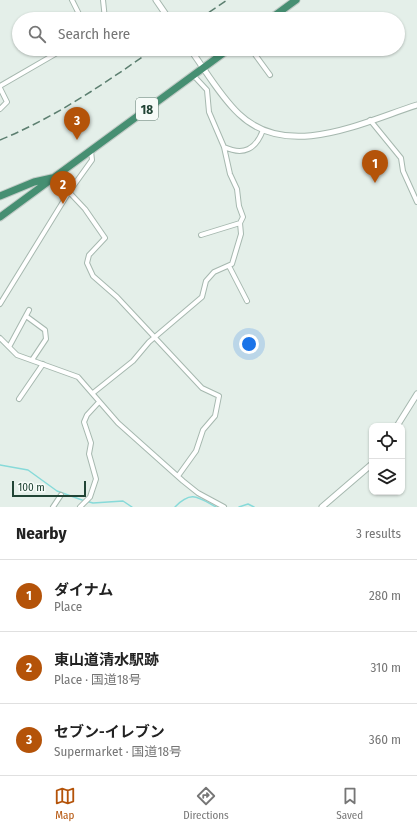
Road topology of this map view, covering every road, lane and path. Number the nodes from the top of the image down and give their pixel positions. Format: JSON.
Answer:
{"nodes":[{"id":1,"x":72,"y":0,"type":"edge"},
{"id":2,"x":103,"y":0,"type":"edge"},
{"id":3,"x":156,"y":0,"type":"edge"},
{"id":4,"x":296,"y":0,"type":"edge"},
{"id":5,"x":78,"y":12,"type":"edge"},
{"id":6,"x":105,"y":12,"type":"edge"},
{"id":7,"x":164,"y":12,"type":"edge"},
{"id":8,"x":280,"y":12,"type":"edge"},
{"id":9,"x":52,"y":56,"type":"edge"},
{"id":10,"x":195,"y":56,"type":"edge"},
{"id":11,"x":219,"y":56,"type":"edge"},
{"id":12,"x":256,"y":56,"type":"edge"},
{"id":13,"x":203,"y":68,"type":"junction"},
{"id":14,"x":193,"y":75,"type":"junction"},
{"id":15,"x":270,"y":75,"type":"dead end"},
{"id":16,"x":0,"y":87,"type":"edge"},
{"id":17,"x":417,"y":105,"type":"edge"},
{"id":18,"x":0,"y":109,"type":"edge"},
{"id":19,"x":370,"y":120,"type":"junction"},
{"id":20,"x":263,"y":130,"type":"junction"},
{"id":21,"x":224,"y":147,"type":"junction"},
{"id":22,"x":91,"y":151,"type":"junction"},
{"id":23,"x":54,"y":178,"type":"junction"},
{"id":24,"x":24,"y":186,"type":"junction"},
{"id":25,"x":69,"y":192,"type":"junction"},
{"id":26,"x":0,"y":196,"type":"edge"},
{"id":27,"x":29,"y":197,"type":"junction"},
{"id":28,"x":417,"y":202,"type":"edge"},
{"id":29,"x":0,"y":217,"type":"edge"},
{"id":30,"x":240,"y":223,"type":"junction"},
{"id":31,"x":201,"y":235,"type":"dead end"},
{"id":32,"x":229,"y":266,"type":"junction"},
{"id":33,"x":247,"y":301,"type":"dead end"},
{"id":34,"x":0,"y":304,"type":"edge"},
{"id":35,"x":29,"y":310,"type":"dead end"},
{"id":36,"x":26,"y":316,"type":"junction"},
{"id":37,"x":155,"y":337,"type":"junction"},
{"id":38,"x":0,"y":338,"type":"edge"},
{"id":39,"x":9,"y":347,"type":"junction"},
{"id":40,"x":32,"y":360,"type":"junction"},
{"id":41,"x":43,"y":364,"type":"junction"},
{"id":42,"x":93,"y":393,"type":"junction"},
{"id":43,"x":417,"y":394,"type":"edge"},
{"id":44,"x":19,"y":399,"type":"dead end"},
{"id":45,"x":99,"y":402,"type":"junction"},
{"id":46,"x":398,"y":423,"type":"edge"},
{"id":47,"x":369,"y":467,"type":"edge"},
{"id":48,"x":178,"y":476,"type":"junction"},
{"id":49,"x":61,"y":495,"type":"dead end"},
{"id":50,"x":53,"y":507,"type":"edge"},
{"id":51,"x":80,"y":507,"type":"edge"},
{"id":52,"x":224,"y":507,"type":"edge"},
{"id":53,"x":322,"y":507,"type":"edge"}],
"edges":[{"from":1,"to":5,"type":"street"},
{"from":2,"to":6,"type":"street"},
{"from":3,"to":7,"type":"street"},
{"from":4,"to":8,"type":"highway"},
{"from":9,"to":16,"type":"street"},
{"from":10,"to":13,"type":"street"},
{"from":11,"to":13,"type":"highway","number":"18"},
{"from":12,"to":15,"type":"street"},
{"from":13,"to":14,"type":"highway","number":"18"},
{"from":13,"to":20,"type":"street"},
{"from":14,"to":21,"type":"street"},
{"from":14,"to":22,"type":"highway","number":"18"},
{"from":16,"to":18,"type":"street"},
{"from":17,"to":19,"type":"street"},
{"from":19,"to":20,"type":"street"},
{"from":19,"to":28,"type":"street"},
{"from":20,"to":21,"type":"street"},
{"from":21,"to":30,"type":"street"},
{"from":22,"to":23,"type":"highway","number":"18"},
{"from":22,"to":25,"type":"street"},
{"from":23,"to":24,"type":"highway"},
{"from":23,"to":27,"type":"highway","number":"18"},
{"from":24,"to":26,"type":"highway"},
{"from":24,"to":27,"type":"highway"},
{"from":25,"to":34,"type":"street"},
{"from":25,"to":37,"type":"street"},
{"from":27,"to":29,"type":"highway","number":"18"},
{"from":30,"to":31,"type":"street"},
{"from":30,"to":32,"type":"street"},
{"from":32,"to":33,"type":"street"},
{"from":32,"to":37,"type":"street"},
{"from":35,"to":36,"type":"street"},
{"from":36,"to":39,"type":"street"},
{"from":36,"to":40,"type":"street"},
{"from":37,"to":42,"type":"street"},
{"from":37,"to":48,"type":"street"},
{"from":38,"to":39,"type":"street"},
{"from":39,"to":40,"type":"street"},
{"from":40,"to":41,"type":"street"},
{"from":41,"to":42,"type":"street"},
{"from":41,"to":44,"type":"street"},
{"from":42,"to":45,"type":"street"},
{"from":43,"to":46,"type":"street"},
{"from":45,"to":48,"type":"street"},
{"from":45,"to":51,"type":"street"},
{"from":47,"to":53,"type":"street"},
{"from":48,"to":52,"type":"street"},
{"from":49,"to":50,"type":"street"}]}
